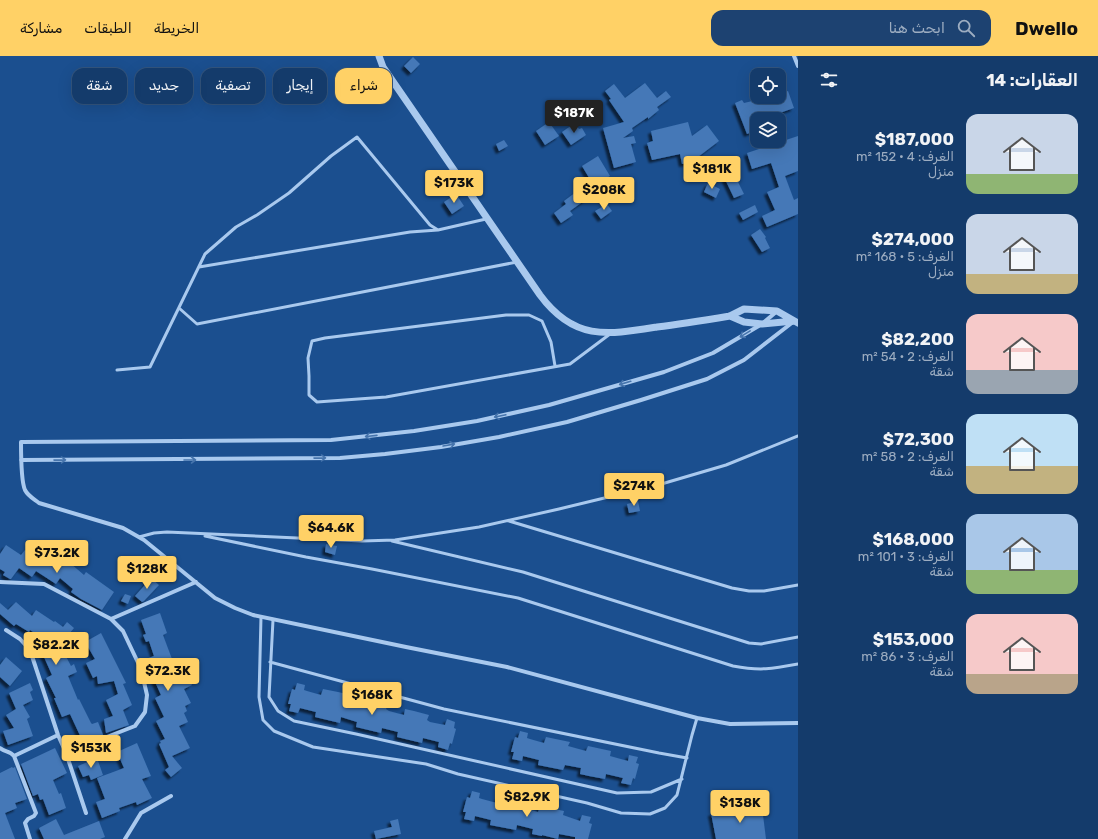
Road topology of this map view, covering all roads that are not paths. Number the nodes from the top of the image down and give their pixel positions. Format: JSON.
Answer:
{"nodes":[{"id":1,"x":379,"y":56,"type":"edge"},
{"id":2,"x":794,"y":56,"type":"edge"},
{"id":3,"x":798,"y":66,"type":"edge"},
{"id":4,"x":488,"y":219,"type":"junction"},
{"id":5,"x":438,"y":230,"type":"junction"},
{"id":6,"x":517,"y":262,"type":"junction"},
{"id":7,"x":199,"y":267,"type":"junction"},
{"id":8,"x":179,"y":308,"type":"junction"},
{"id":9,"x":777,"y":311,"type":"junction"},
{"id":10,"x":730,"y":316,"type":"junction"},
{"id":11,"x":796,"y":322,"type":"edge"},
{"id":12,"x":762,"y":324,"type":"junction"},
{"id":13,"x":610,"y":334,"type":"junction"},
{"id":14,"x":555,"y":366,"type":"junction"},
{"id":15,"x":117,"y":370,"type":"dead end"},
{"id":16,"x":798,"y":436,"type":"edge"},
{"id":17,"x":21,"y":460,"type":"junction"},
{"id":18,"x":508,"y":521,"type":"junction"},
{"id":19,"x":193,"y":534,"type":"junction"},
{"id":20,"x":138,"y":537,"type":"junction"},
{"id":21,"x":386,"y":540,"type":"junction"},
{"id":22,"x":0,"y":582,"type":"edge"},
{"id":23,"x":196,"y":582,"type":"junction"},
{"id":24,"x":798,"y":585,"type":"edge"},
{"id":25,"x":261,"y":617,"type":"junction"},
{"id":26,"x":111,"y":618,"type":"junction"},
{"id":27,"x":273,"y":620,"type":"junction"},
{"id":28,"x":6,"y":630,"type":"dead end"},
{"id":29,"x":798,"y":637,"type":"edge"},
{"id":30,"x":270,"y":662,"type":"junction"},
{"id":31,"x":798,"y":664,"type":"edge"},
{"id":32,"x":697,"y":718,"type":"junction"},
{"id":33,"x":798,"y":722,"type":"edge"},
{"id":34,"x":58,"y":735,"type":"junction"},
{"id":35,"x":0,"y":748,"type":"edge"},
{"id":36,"x":66,"y":753,"type":"junction"},
{"id":37,"x":14,"y":756,"type":"junction"},
{"id":38,"x":687,"y":758,"type":"junction"},
{"id":39,"x":682,"y":780,"type":"junction"},
{"id":40,"x":171,"y":796,"type":"dead end"},
{"id":41,"x":86,"y":813,"type":"dead end"},
{"id":42,"x":30,"y":839,"type":"edge"},
{"id":43,"x":126,"y":839,"type":"edge"}],
"edges":[{"from":1,"to":4,"type":"street"},
{"from":2,"to":3,"type":"street"},
{"from":4,"to":5,"type":"lane"},
{"from":4,"to":6,"type":"street"},
{"from":5,"to":7,"type":"lane"},
{"from":5,"to":7,"type":"lane"},
{"from":6,"to":8,"type":"lane"},
{"from":6,"to":13,"type":"street"},
{"from":7,"to":8,"type":"lane"},
{"from":8,"to":15,"type":"lane"},
{"from":9,"to":10,"type":"street"},
{"from":9,"to":11,"type":"street"},
{"from":9,"to":12,"type":"street"},
{"from":10,"to":12,"type":"street"},
{"from":10,"to":13,"type":"street"},
{"from":11,"to":12,"type":"street"},
{"from":17,"to":11,"type":"street","one_way":true},
{"from":12,"to":17,"type":"street","one_way":true},
{"from":13,"to":14,"type":"lane"},
{"from":14,"to":14,"type":"lane"},
{"from":16,"to":18,"type":"lane"},
{"from":17,"to":20,"type":"street"},
{"from":18,"to":21,"type":"lane"},
{"from":18,"to":24,"type":"lane"},
{"from":19,"to":20,"type":"lane"},
{"from":19,"to":21,"type":"lane"},
{"from":19,"to":31,"type":"lane"},
{"from":20,"to":23,"type":"street"},
{"from":21,"to":29,"type":"lane"},
{"from":22,"to":26,"type":"street"},
{"from":23,"to":25,"type":"street"},
{"from":23,"to":26,"type":"street"},
{"from":25,"to":27,"type":"street"},
{"from":25,"to":39,"type":"lane"},
{"from":26,"to":36,"type":"street"},
{"from":27,"to":30,"type":"lane"},
{"from":27,"to":32,"type":"street"},
{"from":28,"to":34,"type":"street"},
{"from":30,"to":38,"type":"lane"},
{"from":30,"to":39,"type":"lane"},
{"from":32,"to":33,"type":"street"},
{"from":32,"to":38,"type":"lane"},
{"from":34,"to":36,"type":"street"},
{"from":34,"to":37,"type":"street"},
{"from":35,"to":37,"type":"street"},
{"from":36,"to":41,"type":"street"},
{"from":37,"to":42,"type":"street"},
{"from":38,"to":39,"type":"lane"},
{"from":40,"to":43,"type":"street"}]}
